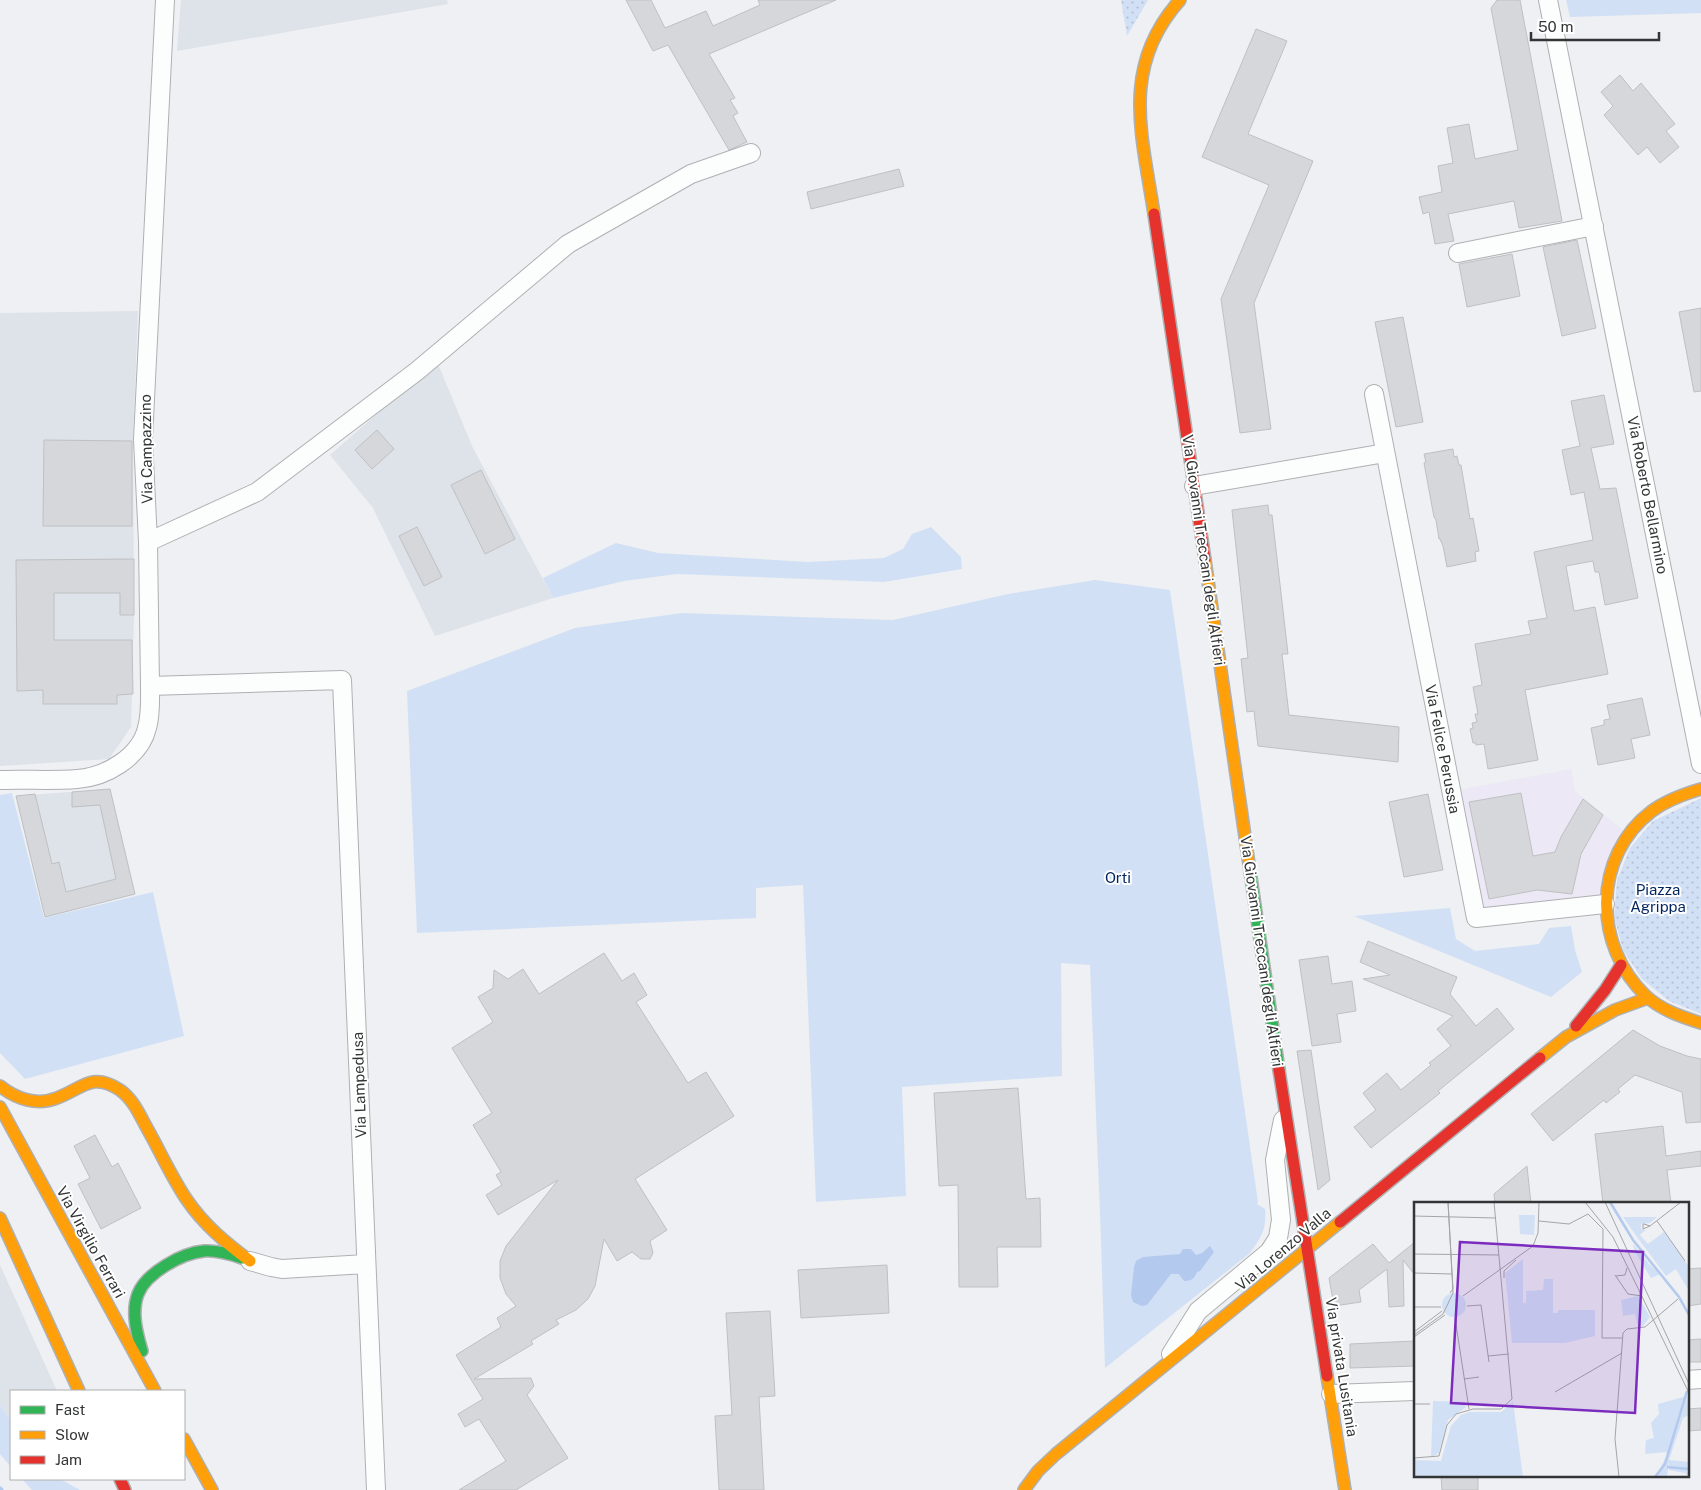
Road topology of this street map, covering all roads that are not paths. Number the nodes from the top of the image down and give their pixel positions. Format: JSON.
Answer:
{"nodes":[{"id":1,"x":165,"y":0,"type":"edge"},
{"id":2,"x":1180,"y":0,"type":"edge"},
{"id":3,"x":1548,"y":0,"type":"edge"},
{"id":4,"x":751,"y":152,"type":"dead end"},
{"id":5,"x":1594,"y":226,"type":"junction"},
{"id":6,"x":1458,"y":254,"type":"dead end"},
{"id":7,"x":1374,"y":394,"type":"dead end"},
{"id":8,"x":1385,"y":452,"type":"junction"},
{"id":9,"x":1194,"y":486,"type":"junction"},
{"id":10,"x":148,"y":542,"type":"junction"},
{"id":11,"x":150,"y":686,"type":"junction"},
{"id":12,"x":1701,"y":764,"type":"edge"},
{"id":13,"x":0,"y":780,"type":"edge"},
{"id":14,"x":1701,"y":789,"type":"edge"},
{"id":15,"x":1606,"y":904,"type":"junction"},
{"id":16,"x":1621,"y":965,"type":"junction"},
{"id":17,"x":1648,"y":998,"type":"junction"},
{"id":18,"x":1701,"y":1023,"type":"edge"},
{"id":19,"x":1566,"y":1037,"type":"junction"},
{"id":20,"x":0,"y":1086,"type":"edge"},
{"id":21,"x":0,"y":1107,"type":"edge"},
{"id":22,"x":1285,"y":1110,"type":"junction"},
{"id":23,"x":0,"y":1218,"type":"edge"},
{"id":24,"x":1307,"y":1249,"type":"junction"},
{"id":25,"x":250,"y":1261,"type":"junction"},
{"id":26,"x":366,"y":1264,"type":"junction"},
{"id":27,"x":1163,"y":1366,"type":"junction"},
{"id":28,"x":1701,"y":1379,"type":"edge"},
{"id":29,"x":1688,"y":1380,"type":"edge"},
{"id":30,"x":79,"y":1390,"type":"edge"},
{"id":31,"x":155,"y":1390,"type":"edge"},
{"id":32,"x":156,"y":1390,"type":"edge"},
{"id":33,"x":1414,"y":1391,"type":"edge"},
{"id":34,"x":1331,"y":1394,"type":"junction"},
{"id":35,"x":185,"y":1441,"type":"edge"},
{"id":36,"x":212,"y":1490,"type":"edge"},
{"id":37,"x":376,"y":1490,"type":"edge"},
{"id":38,"x":1024,"y":1490,"type":"edge"},
{"id":39,"x":1345,"y":1490,"type":"edge"}],
"edges":[{"from":1,"to":10,"type":"street","name":"Via Campazzino"},
{"from":2,"to":9,"type":"main road","name":"Via Giovanni Treccani degli Alfieri"},
{"from":3,"to":5,"type":"street","name":"Via Roberto Bellarmino"},
{"from":4,"to":10,"type":"street"},
{"from":5,"to":6,"type":"street"},
{"from":5,"to":12,"type":"street","name":"Via Roberto Bellarmino"},
{"from":7,"to":8,"type":"street","name":"Via Felice Perussia"},
{"from":8,"to":9,"type":"street"},
{"from":8,"to":15,"type":"street","name":"Via Felice Perussia"},
{"from":9,"to":22,"type":"main road","name":"Via Giovanni Treccani degli Alfieri"},
{"from":10,"to":11,"type":"street","name":"Via Campazzino"},
{"from":11,"to":13,"type":"street","name":"Via Campazzino"},
{"from":11,"to":26,"type":"street","name":"Via Lampedusa"},
{"from":14,"to":15,"type":"main road"},
{"from":15,"to":16,"type":"main road"},
{"from":16,"to":17,"type":"main road"},
{"from":16,"to":19,"type":"main road","name":"Via Lorenzo Valla"},
{"from":17,"to":18,"type":"main road"},
{"from":17,"to":19,"type":"main road","name":"Via Lorenzo Valla"},
{"from":19,"to":24,"type":"main road","name":"Via Lorenzo Valla"},
{"from":20,"to":25,"type":"main road"},
{"from":21,"to":31,"type":"main road","name":"Via Virgilio Ferrari"},
{"from":22,"to":24,"type":"main road","name":"Via Giovanni Treccani degli Alfieri"},
{"from":22,"to":27,"type":"street","name":"Via Giovanni Treccani degli Alfieri"},
{"from":23,"to":30,"type":"main road"},
{"from":24,"to":27,"type":"main road","name":"Via Lorenzo Valla"},
{"from":24,"to":34,"type":"main road","name":"Via privata Lusitania"},
{"from":25,"to":26,"type":"street"},
{"from":25,"to":32,"type":"main road"},
{"from":26,"to":37,"type":"street","name":"Via Lampedusa"},
{"from":27,"to":38,"type":"main road","name":"Via Lorenzo Valla"},
{"from":28,"to":29,"type":"street"},
{"from":33,"to":34,"type":"street"},
{"from":34,"to":39,"type":"main road","name":"Via privata Lusitania"},
{"from":35,"to":36,"type":"main road"}]}
